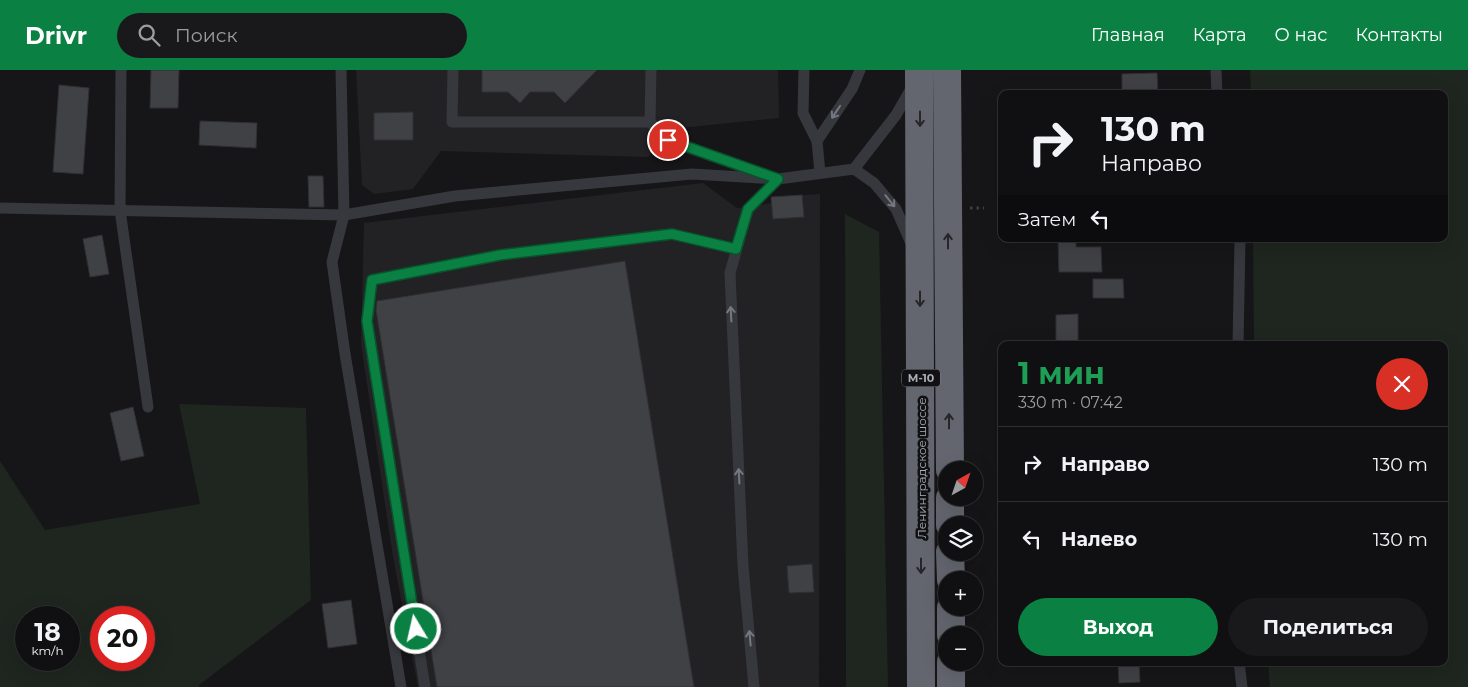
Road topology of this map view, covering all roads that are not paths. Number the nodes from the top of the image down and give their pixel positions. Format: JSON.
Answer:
{"nodes":[{"id":1,"x":121,"y":70,"type":"edge"},
{"id":2,"x":341,"y":70,"type":"edge"},
{"id":3,"x":453,"y":70,"type":"edge"},
{"id":4,"x":651,"y":70,"type":"edge"},
{"id":5,"x":804,"y":70,"type":"edge"},
{"id":6,"x":860,"y":70,"type":"edge"},
{"id":7,"x":947,"y":70,"type":"edge"},
{"id":8,"x":1216,"y":70,"type":"edge"},
{"id":9,"x":919,"y":72,"type":"edge"},
{"id":10,"x":1217,"y":90,"type":"edge"},
{"id":11,"x":650,"y":122,"type":"junction"},
{"id":12,"x":816,"y":141,"type":"junction"},
{"id":13,"x":854,"y":169,"type":"junction"},
{"id":14,"x":820,"y":173,"type":"junction"},
{"id":15,"x":778,"y":179,"type":"junction"},
{"id":16,"x":0,"y":208,"type":"edge"},
{"id":17,"x":120,"y":210,"type":"junction"},
{"id":18,"x":344,"y":215,"type":"junction"},
{"id":19,"x":1240,"y":242,"type":"edge"},
{"id":20,"x":736,"y":249,"type":"junction"},
{"id":21,"x":920,"y":263,"type":"junction"},
{"id":22,"x":1238,"y":341,"type":"edge"},
{"id":23,"x":148,"y":407,"type":"dead end"},
{"id":24,"x":950,"y":461,"type":"edge"},
{"id":25,"x":1239,"y":666,"type":"edge"},
{"id":26,"x":951,"y":671,"type":"edge"},
{"id":27,"x":401,"y":687,"type":"edge"},
{"id":28,"x":425,"y":687,"type":"edge"},
{"id":29,"x":754,"y":687,"type":"edge"},
{"id":30,"x":921,"y":687,"type":"edge"},
{"id":31,"x":951,"y":687,"type":"edge"},
{"id":32,"x":1242,"y":687,"type":"edge"}],
"edges":[{"from":1,"to":17,"type":"lane"},
{"from":2,"to":18,"type":"lane"},
{"from":3,"to":11,"type":"lane"},
{"from":4,"to":11,"type":"lane"},
{"from":5,"to":12,"type":"lane"},
{"from":6,"to":12,"type":"lane","one_way":true},
{"from":24,"to":7,"type":"highway","number":"М-10","one_way":true},
{"from":8,"to":10,"type":"lane"},
{"from":9,"to":13,"type":"lane"},
{"from":9,"to":21,"type":"highway","name":"Ленинградское шоссе","number":"М-10","one_way":true},
{"from":11,"to":15,"type":"lane"},
{"from":12,"to":14,"type":"lane"},
{"from":13,"to":14,"type":"lane"},
{"from":13,"to":21,"type":"lane","one_way":true},
{"from":14,"to":15,"type":"lane"},
{"from":15,"to":18,"type":"lane"},
{"from":15,"to":20,"type":"lane"},
{"from":16,"to":17,"type":"lane"},
{"from":17,"to":18,"type":"lane"},
{"from":17,"to":23,"type":"lane"},
{"from":18,"to":27,"type":"lane"},
{"from":19,"to":22,"type":"lane"},
{"from":20,"to":28,"type":"lane"},
{"from":29,"to":20,"type":"lane","one_way":true},
{"from":21,"to":30,"type":"highway","name":"Ленинградское шоссе","number":"М-10","one_way":true},
{"from":25,"to":32,"type":"lane"},
{"from":26,"to":31,"type":"highway"}]}
